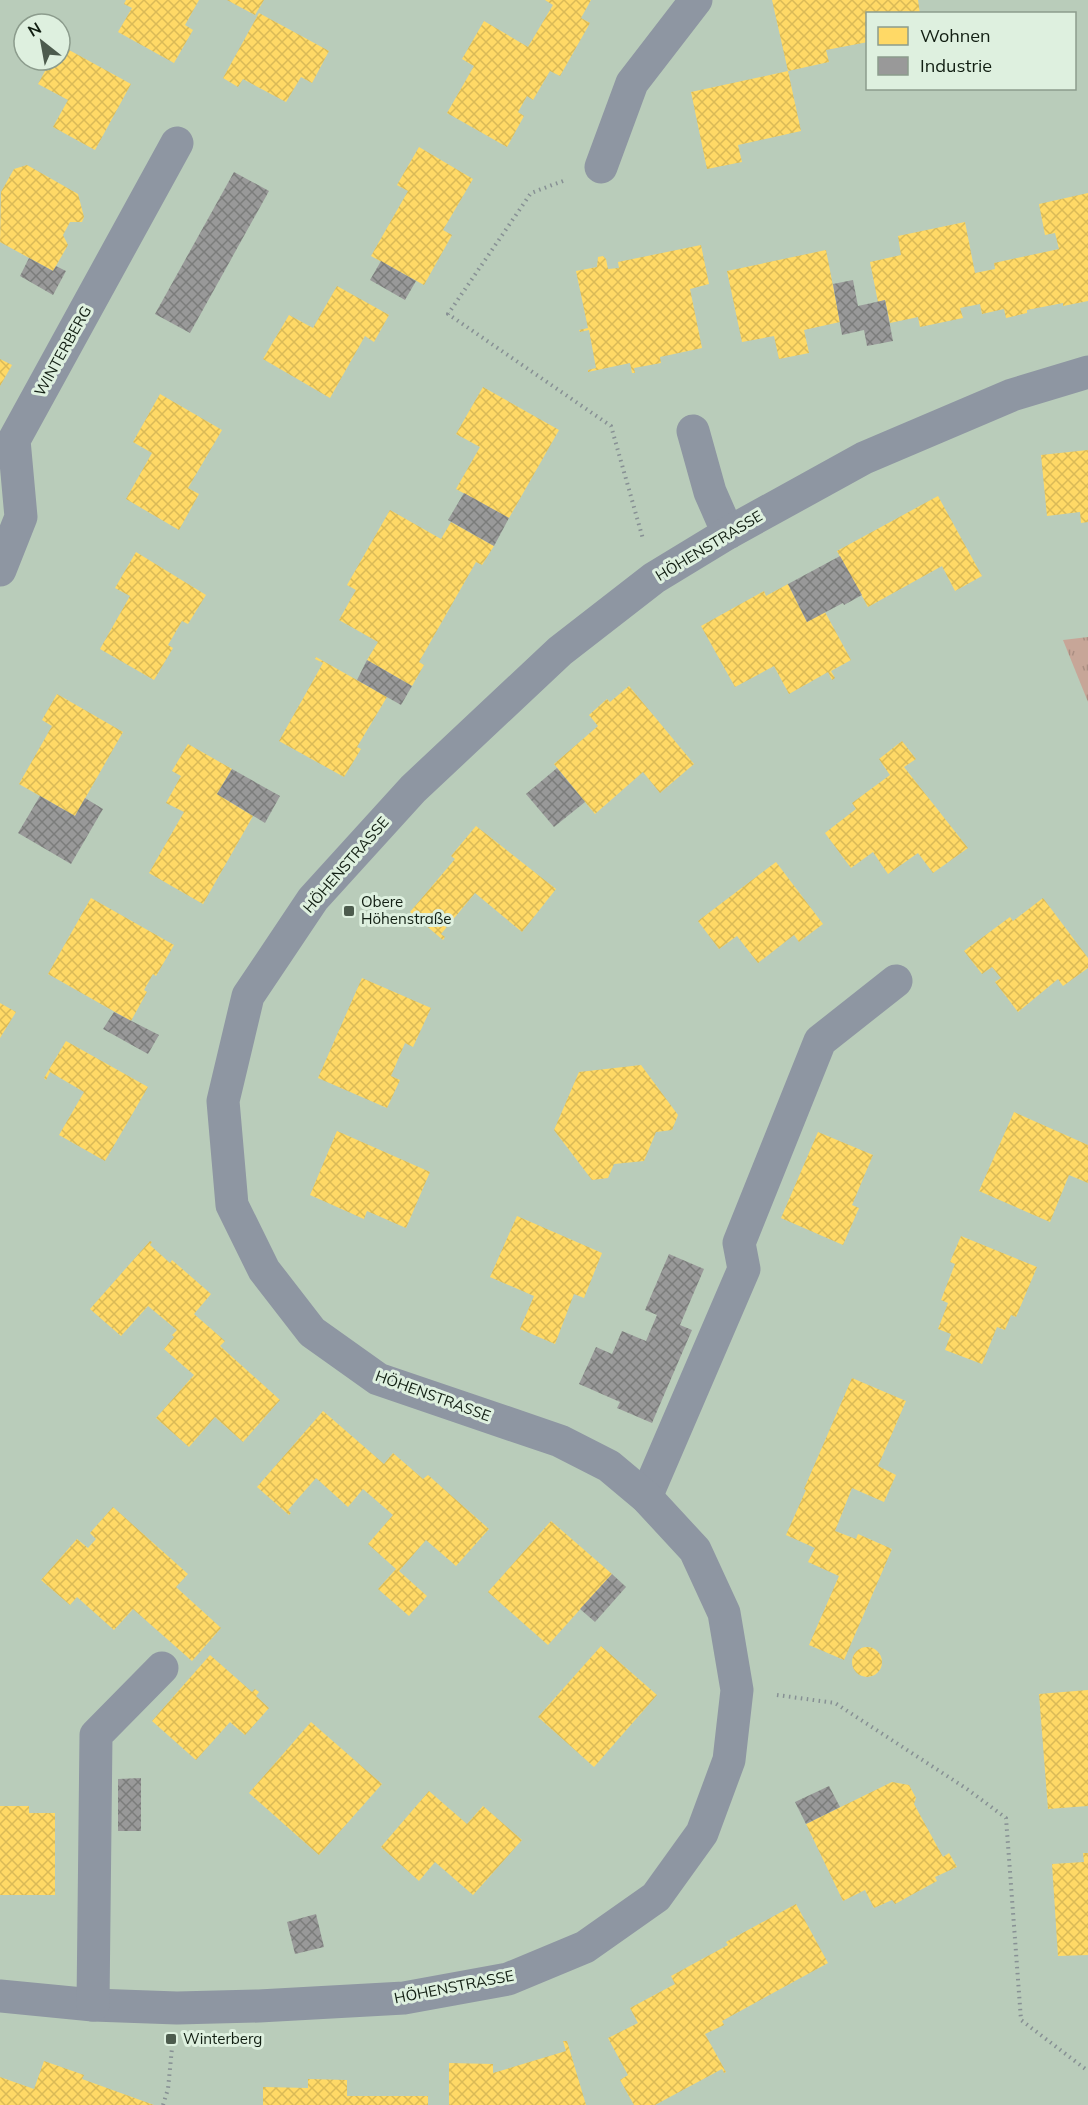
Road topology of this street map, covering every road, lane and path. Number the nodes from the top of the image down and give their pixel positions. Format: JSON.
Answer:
{"nodes":[{"id":1,"x":696,"y":0,"type":"edge"},
{"id":2,"x":177,"y":144,"type":"dead end"},
{"id":3,"x":601,"y":167,"type":"joint"},
{"id":4,"x":1088,"y":372,"type":"edge"},
{"id":5,"x":693,"y":431,"type":"dead end"},
{"id":6,"x":728,"y":533,"type":"junction"},
{"id":7,"x":0,"y":570,"type":"edge"},
{"id":8,"x":654,"y":578,"type":"junction"},
{"id":9,"x":896,"y":981,"type":"dead end"},
{"id":10,"x":646,"y":1497,"type":"junction"},
{"id":11,"x":162,"y":1668,"type":"dead end"},
{"id":12,"x":737,"y":1690,"type":"junction"},
{"id":13,"x":0,"y":1996,"type":"edge"},
{"id":14,"x":93,"y":2005,"type":"junction"},
{"id":15,"x":177,"y":2008,"type":"junction"},
{"id":16,"x":1088,"y":2071,"type":"edge"},
{"id":17,"x":163,"y":2105,"type":"edge"}],
"edges":[{"from":1,"to":3,"type":"street"},
{"from":2,"to":7,"type":"street","name":"WINTERBERG"},
{"from":3,"to":8,"type":"path"},
{"from":4,"to":6,"type":"street","name":"HÖHENSTRASSE"},
{"from":5,"to":6,"type":"street"},
{"from":6,"to":8,"type":"street","name":"HÖHENSTRASSE"},
{"from":8,"to":10,"type":"street","name":"HÖHENSTRASSE"},
{"from":9,"to":10,"type":"street"},
{"from":10,"to":12,"type":"street","name":"HÖHENSTRASSE"},
{"from":11,"to":14,"type":"street"},
{"from":12,"to":15,"type":"street","name":"HÖHENSTRASSE"},
{"from":12,"to":16,"type":"path"},
{"from":13,"to":14,"type":"street","name":"HÖHENSTRASSE"},
{"from":14,"to":15,"type":"street","name":"HÖHENSTRASSE"},
{"from":15,"to":17,"type":"path"}]}
